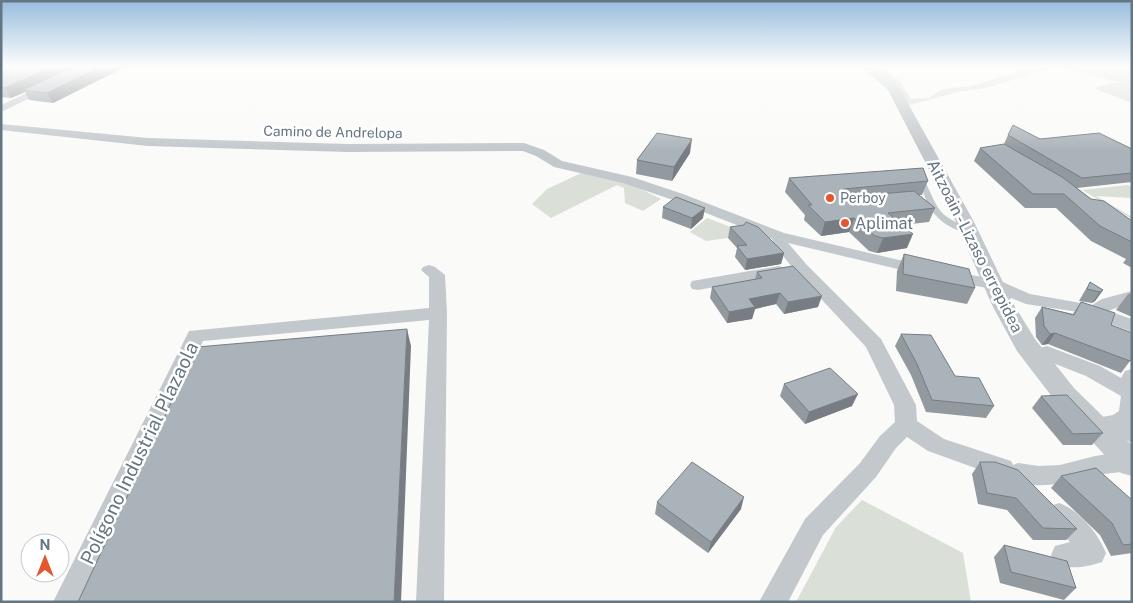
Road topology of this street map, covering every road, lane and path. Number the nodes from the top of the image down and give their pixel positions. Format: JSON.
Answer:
{"nodes":[{"id":1,"x":30,"y":95,"type":"edge"},
{"id":2,"x":897,"y":95,"type":"edge"},
{"id":3,"x":1,"y":109,"type":"edge"},
{"id":4,"x":1,"y":127,"type":"edge"},
{"id":5,"x":923,"y":183,"type":"edge"},
{"id":6,"x":903,"y":201,"type":"edge"},
{"id":7,"x":931,"y":202,"type":"junction"},
{"id":8,"x":969,"y":231,"type":"junction"},
{"id":9,"x":780,"y":236,"type":"junction"},
{"id":10,"x":801,"y":268,"type":"junction"},
{"id":11,"x":429,"y":270,"type":"dead end"},
{"id":12,"x":992,"y":284,"type":"junction"},
{"id":13,"x":698,"y":285,"type":"dead end"},
{"id":14,"x":1132,"y":296,"type":"edge"},
{"id":15,"x":1094,"y":311,"type":"junction"},
{"id":16,"x":438,"y":313,"type":"junction"},
{"id":17,"x":1132,"y":326,"type":"edge"},
{"id":18,"x":1047,"y":353,"type":"dead end"},
{"id":19,"x":1132,"y":376,"type":"edge"},
{"id":20,"x":1131,"y":393,"type":"edge"},
{"id":21,"x":906,"y":426,"type":"junction"},
{"id":22,"x":1114,"y":428,"type":"edge"},
{"id":23,"x":1130,"y":463,"type":"edge"},
{"id":24,"x":1018,"y":473,"type":"junction"},
{"id":25,"x":1064,"y":555,"type":"dead end"},
{"id":26,"x":67,"y":602,"type":"edge"},
{"id":27,"x":430,"y":602,"type":"edge"},
{"id":28,"x":774,"y":602,"type":"edge"}],
"edges":[{"from":1,"to":3,"type":"street"},
{"from":2,"to":8,"type":"street","name":"Aitzoain - Lizaso errepidea"},
{"from":4,"to":9,"type":"street","name":"Camino de Andrelopa"},
{"from":5,"to":7,"type":"lane"},
{"from":6,"to":7,"type":"lane"},
{"from":7,"to":8,"type":"lane"},
{"from":8,"to":12,"type":"street","name":"Aitzoain - Lizaso errepidea"},
{"from":9,"to":10,"type":"street"},
{"from":9,"to":12,"type":"street","name":"Camino de Andrelopa"},
{"from":10,"to":13,"type":"street"},
{"from":10,"to":21,"type":"street"},
{"from":11,"to":16,"type":"street"},
{"from":12,"to":15,"type":"street","name":"Camino de Andrelopa"},
{"from":12,"to":22,"type":"street","name":"Aitzoain - Lizaso errepidea"},
{"from":14,"to":15,"type":"street"},
{"from":15,"to":17,"type":"street","name":"Camino de Andrelopa"},
{"from":16,"to":26,"type":"street","name":"Polígono Industrial Plazaola"},
{"from":16,"to":27,"type":"street"},
{"from":18,"to":20,"type":"street"},
{"from":19,"to":20,"type":"street"},
{"from":20,"to":22,"type":"street"},
{"from":21,"to":24,"type":"street"},
{"from":21,"to":28,"type":"street"},
{"from":22,"to":23,"type":"street","name":"Aitzoain - Lizaso errepidea"},
{"from":23,"to":24,"type":"street"},
{"from":24,"to":25,"type":"street"}]}
